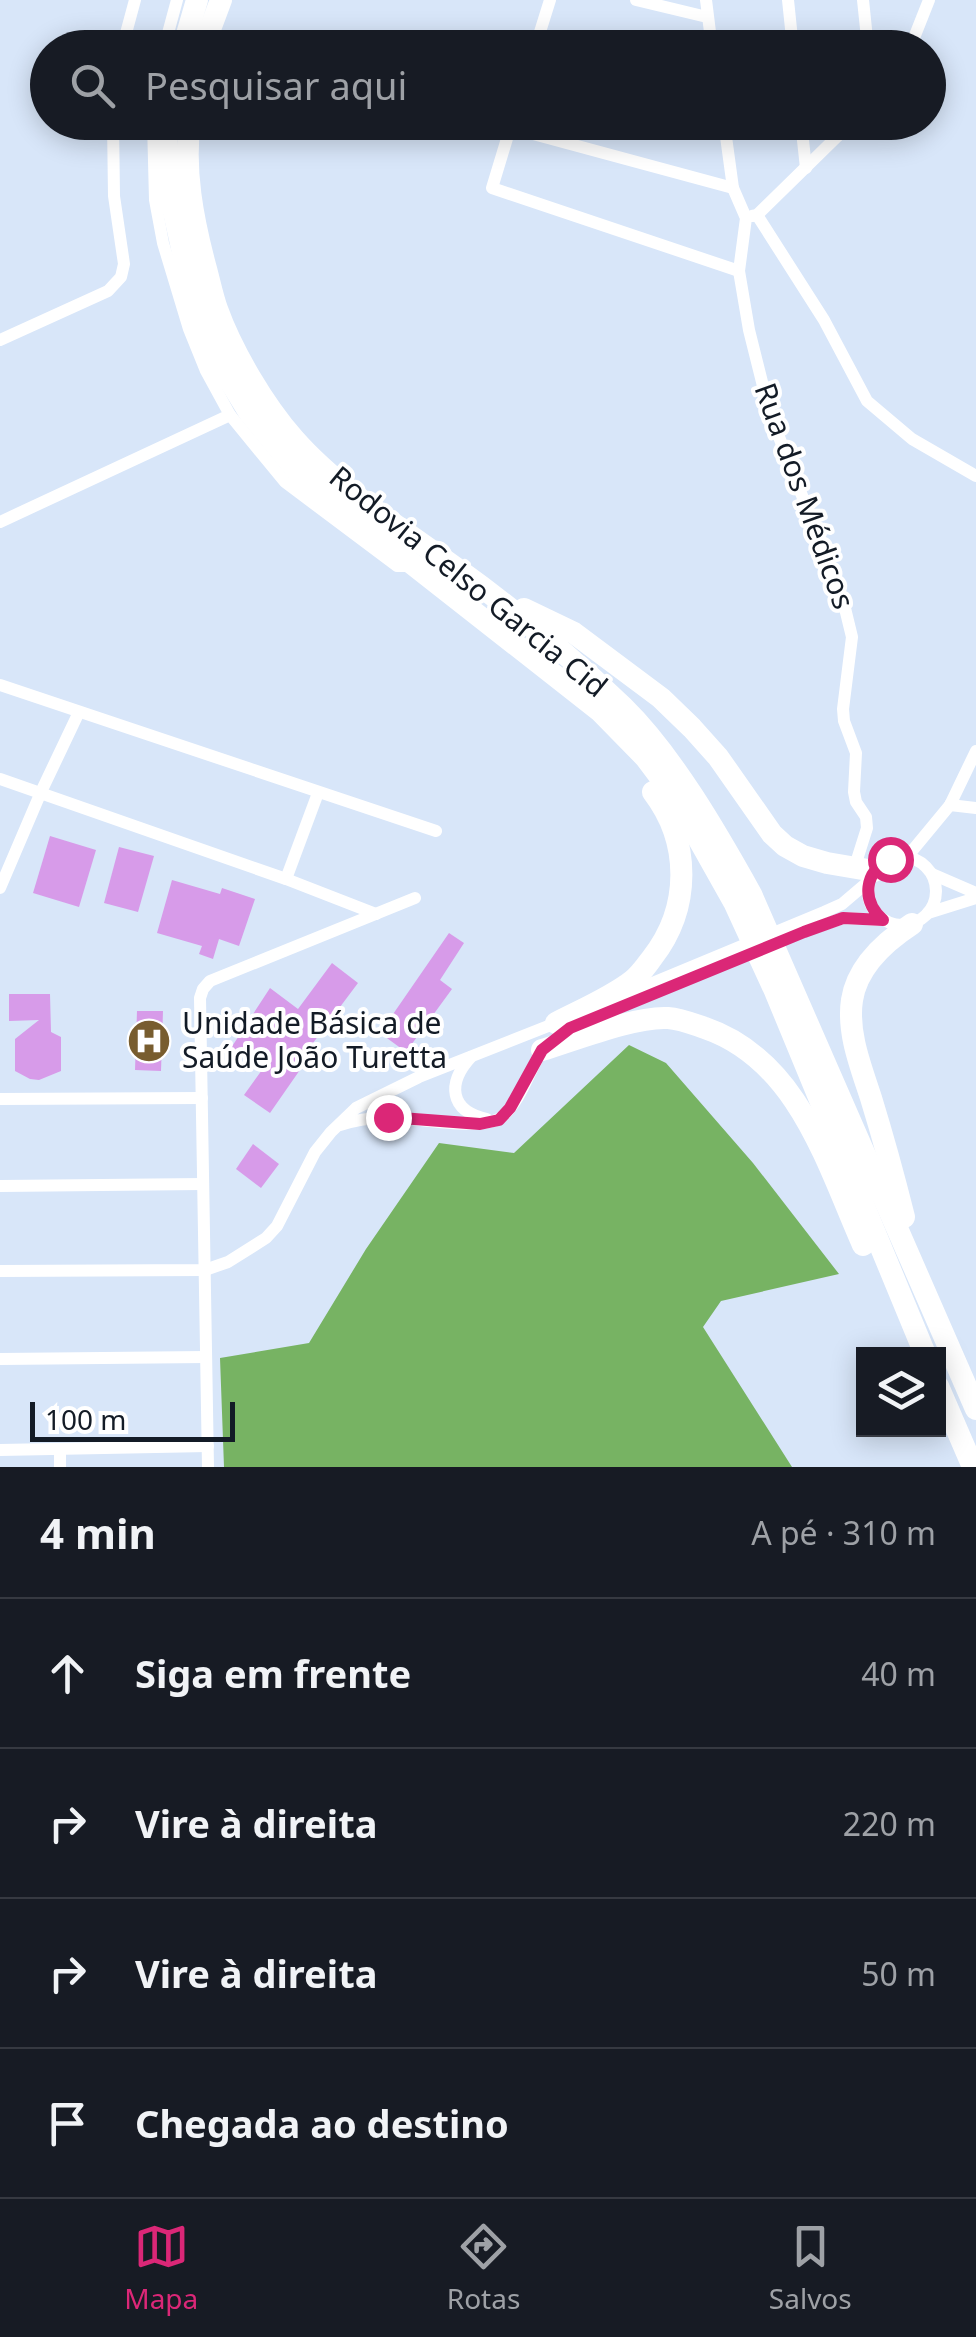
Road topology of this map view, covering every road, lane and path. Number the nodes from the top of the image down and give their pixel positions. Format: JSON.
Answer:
{"nodes":[{"id":1,"x":135,"y":0,"type":"edge"},
{"id":2,"x":177,"y":0,"type":"edge"},
{"id":3,"x":197,"y":0,"type":"edge"},
{"id":4,"x":221,"y":0,"type":"edge"},
{"id":5,"x":550,"y":0,"type":"edge"},
{"id":6,"x":636,"y":0,"type":"edge"},
{"id":7,"x":706,"y":0,"type":"edge"},
{"id":8,"x":788,"y":0,"type":"edge"},
{"id":9,"x":863,"y":0,"type":"edge"},
{"id":10,"x":929,"y":0,"type":"edge"},
{"id":11,"x":708,"y":17,"type":"junction"},
{"id":12,"x":127,"y":30,"type":"edge"},
{"id":13,"x":169,"y":30,"type":"edge"},
{"id":14,"x":188,"y":30,"type":"edge"},
{"id":15,"x":210,"y":30,"type":"edge"},
{"id":16,"x":541,"y":30,"type":"edge"},
{"id":17,"x":710,"y":30,"type":"edge"},
{"id":18,"x":791,"y":30,"type":"edge"},
{"id":19,"x":866,"y":30,"type":"edge"},
{"id":20,"x":917,"y":30,"type":"edge"},
{"id":21,"x":113,"y":140,"type":"edge"},
{"id":22,"x":152,"y":140,"type":"edge"},
{"id":23,"x":166,"y":140,"type":"edge"},
{"id":24,"x":187,"y":140,"type":"edge"},
{"id":25,"x":506,"y":140,"type":"edge"},
{"id":26,"x":564,"y":140,"type":"edge"},
{"id":27,"x":726,"y":140,"type":"edge"},
{"id":28,"x":803,"y":140,"type":"edge"},
{"id":29,"x":835,"y":140,"type":"edge"},
{"id":30,"x":806,"y":168,"type":"junction"},
{"id":31,"x":733,"y":188,"type":"junction"},
{"id":32,"x":752,"y":217,"type":"junction"},
{"id":33,"x":739,"y":271,"type":"junction"},
{"id":34,"x":0,"y":340,"type":"edge"},
{"id":35,"x":230,"y":415,"type":"junction"},
{"id":36,"x":976,"y":476,"type":"edge"},
{"id":37,"x":0,"y":522,"type":"edge"},
{"id":38,"x":415,"y":566,"type":"junction"},
{"id":39,"x":485,"y":588,"type":"junction"},
{"id":40,"x":0,"y":685,"type":"edge"},
{"id":41,"x":571,"y":687,"type":"junction"},
{"id":42,"x":79,"y":712,"type":"junction"},
{"id":43,"x":976,"y":751,"type":"edge"},
{"id":44,"x":0,"y":779,"type":"edge"},
{"id":45,"x":41,"y":792,"type":"junction"},
{"id":46,"x":318,"y":792,"type":"junction"},
{"id":47,"x":950,"y":804,"type":"junction"},
{"id":48,"x":976,"y":808,"type":"edge"},
{"id":49,"x":436,"y":832,"type":"dead end"},
{"id":50,"x":907,"y":857,"type":"junction"},
{"id":51,"x":866,"y":873,"type":"junction"},
{"id":52,"x":932,"y":874,"type":"junction"},
{"id":53,"x":286,"y":879,"type":"junction"},
{"id":54,"x":0,"y":888,"type":"edge"},
{"id":55,"x":976,"y":896,"type":"edge"},
{"id":56,"x":416,"y":898,"type":"dead end"},
{"id":57,"x":376,"y":914,"type":"junction"},
{"id":58,"x":920,"y":918,"type":"junction"},
{"id":59,"x":883,"y":920,"type":"junction"},
{"id":60,"x":803,"y":927,"type":"junction"},
{"id":61,"x":731,"y":956,"type":"junction"},
{"id":62,"x":556,"y":1023,"type":"junction"},
{"id":63,"x":542,"y":1050,"type":"junction"},
{"id":64,"x":473,"y":1056,"type":"junction"},
{"id":65,"x":202,"y":1098,"type":"junction"},
{"id":66,"x":0,"y":1099,"type":"edge"},
{"id":67,"x":499,"y":1120,"type":"junction"},
{"id":68,"x":338,"y":1126,"type":"junction"},
{"id":69,"x":203,"y":1184,"type":"junction"},
{"id":70,"x":0,"y":1186,"type":"edge"},
{"id":71,"x":205,"y":1270,"type":"junction"},
{"id":72,"x":0,"y":1272,"type":"edge"},
{"id":73,"x":920,"y":1283,"type":"junction"},
{"id":74,"x":920,"y":1347,"type":"edge"},
{"id":75,"x":922,"y":1347,"type":"edge"},
{"id":76,"x":206,"y":1357,"type":"junction"},
{"id":77,"x":0,"y":1359,"type":"edge"},
{"id":78,"x":946,"y":1405,"type":"edge"},
{"id":79,"x":976,"y":1409,"type":"edge"},
{"id":80,"x":208,"y":1446,"type":"junction"},
{"id":81,"x":60,"y":1449,"type":"junction"},
{"id":82,"x":0,"y":1450,"type":"edge"},
{"id":83,"x":60,"y":1467,"type":"edge"},
{"id":84,"x":208,"y":1467,"type":"edge"},
{"id":85,"x":973,"y":1467,"type":"edge"}],
"edges":[{"from":1,"to":12,"type":"street"},
{"from":2,"to":13,"type":"street"},
{"from":3,"to":14,"type":"highway"},
{"from":4,"to":15,"type":"highway"},
{"from":5,"to":16,"type":"street"},
{"from":6,"to":11,"type":"street"},
{"from":7,"to":11,"type":"street"},
{"from":8,"to":18,"type":"street"},
{"from":9,"to":19,"type":"street"},
{"from":10,"to":20,"type":"street"},
{"from":11,"to":17,"type":"street"},
{"from":21,"to":34,"type":"street"},
{"from":22,"to":35,"type":"street"},
{"from":23,"to":38,"type":"highway","name":"Rodovia Celso Garcia Cid"},
{"from":24,"to":39,"type":"highway","name":"Rodovia Celso Garcia Cid"},
{"from":25,"to":33,"type":"street"},
{"from":26,"to":31,"type":"street"},
{"from":27,"to":31,"type":"street"},
{"from":28,"to":30,"type":"street"},
{"from":29,"to":30,"type":"street"},
{"from":30,"to":32,"type":"street"},
{"from":31,"to":32,"type":"street"},
{"from":32,"to":33,"type":"street","name":"Rua dos Médicos"},
{"from":32,"to":36,"type":"street"},
{"from":33,"to":51,"type":"street","name":"Rua dos Médicos"},
{"from":35,"to":37,"type":"street"},
{"from":35,"to":38,"type":"street"},
{"from":38,"to":41,"type":"highway","name":"Rodovia Celso Garcia Cid"},
{"from":39,"to":51,"type":"highway"},
{"from":39,"to":73,"type":"highway","name":"Rodovia Celso Garcia Cid"},
{"from":40,"to":42,"type":"street"},
{"from":41,"to":62,"type":"highway"},
{"from":41,"to":75,"type":"highway","name":"Rodovia Celso Garcia Cid"},
{"from":42,"to":45,"type":"street"},
{"from":42,"to":46,"type":"street"},
{"from":43,"to":47,"type":"street"},
{"from":44,"to":45,"type":"street"},
{"from":45,"to":53,"type":"street"},
{"from":45,"to":54,"type":"street"},
{"from":46,"to":49,"type":"street"},
{"from":46,"to":53,"type":"street"},
{"from":47,"to":48,"type":"street"},
{"from":47,"to":50,"type":"street"},
{"from":50,"to":51,"type":"street"},
{"from":50,"to":52,"type":"street"},
{"from":51,"to":59,"type":"street"},
{"from":51,"to":60,"type":"street"},
{"from":52,"to":55,"type":"street"},
{"from":52,"to":58,"type":"street"},
{"from":53,"to":57,"type":"street"},
{"from":55,"to":58,"type":"street"},
{"from":56,"to":57,"type":"street"},
{"from":57,"to":65,"type":"street"},
{"from":58,"to":59,"type":"street"},
{"from":58,"to":73,"type":"highway"},
{"from":59,"to":60,"type":"street"},
{"from":60,"to":61,"type":"street"},
{"from":61,"to":62,"type":"street"},
{"from":61,"to":63,"type":"street"},
{"from":62,"to":64,"type":"street"},
{"from":63,"to":67,"type":"street"},
{"from":63,"to":74,"type":"highway"},
{"from":64,"to":67,"type":"street"},
{"from":64,"to":68,"type":"street"},
{"from":65,"to":66,"type":"street"},
{"from":65,"to":69,"type":"street"},
{"from":67,"to":68,"type":"street"},
{"from":68,"to":71,"type":"street"},
{"from":69,"to":70,"type":"street"},
{"from":69,"to":71,"type":"street"},
{"from":71,"to":72,"type":"street"},
{"from":71,"to":76,"type":"street"},
{"from":73,"to":79,"type":"highway","name":"Rodovia Celso Garcia Cid"},
{"from":76,"to":77,"type":"street"},
{"from":76,"to":80,"type":"street"},
{"from":78,"to":85,"type":"highway"},
{"from":80,"to":81,"type":"street"},
{"from":80,"to":84,"type":"street"},
{"from":81,"to":82,"type":"street"},
{"from":81,"to":83,"type":"street"}]}
